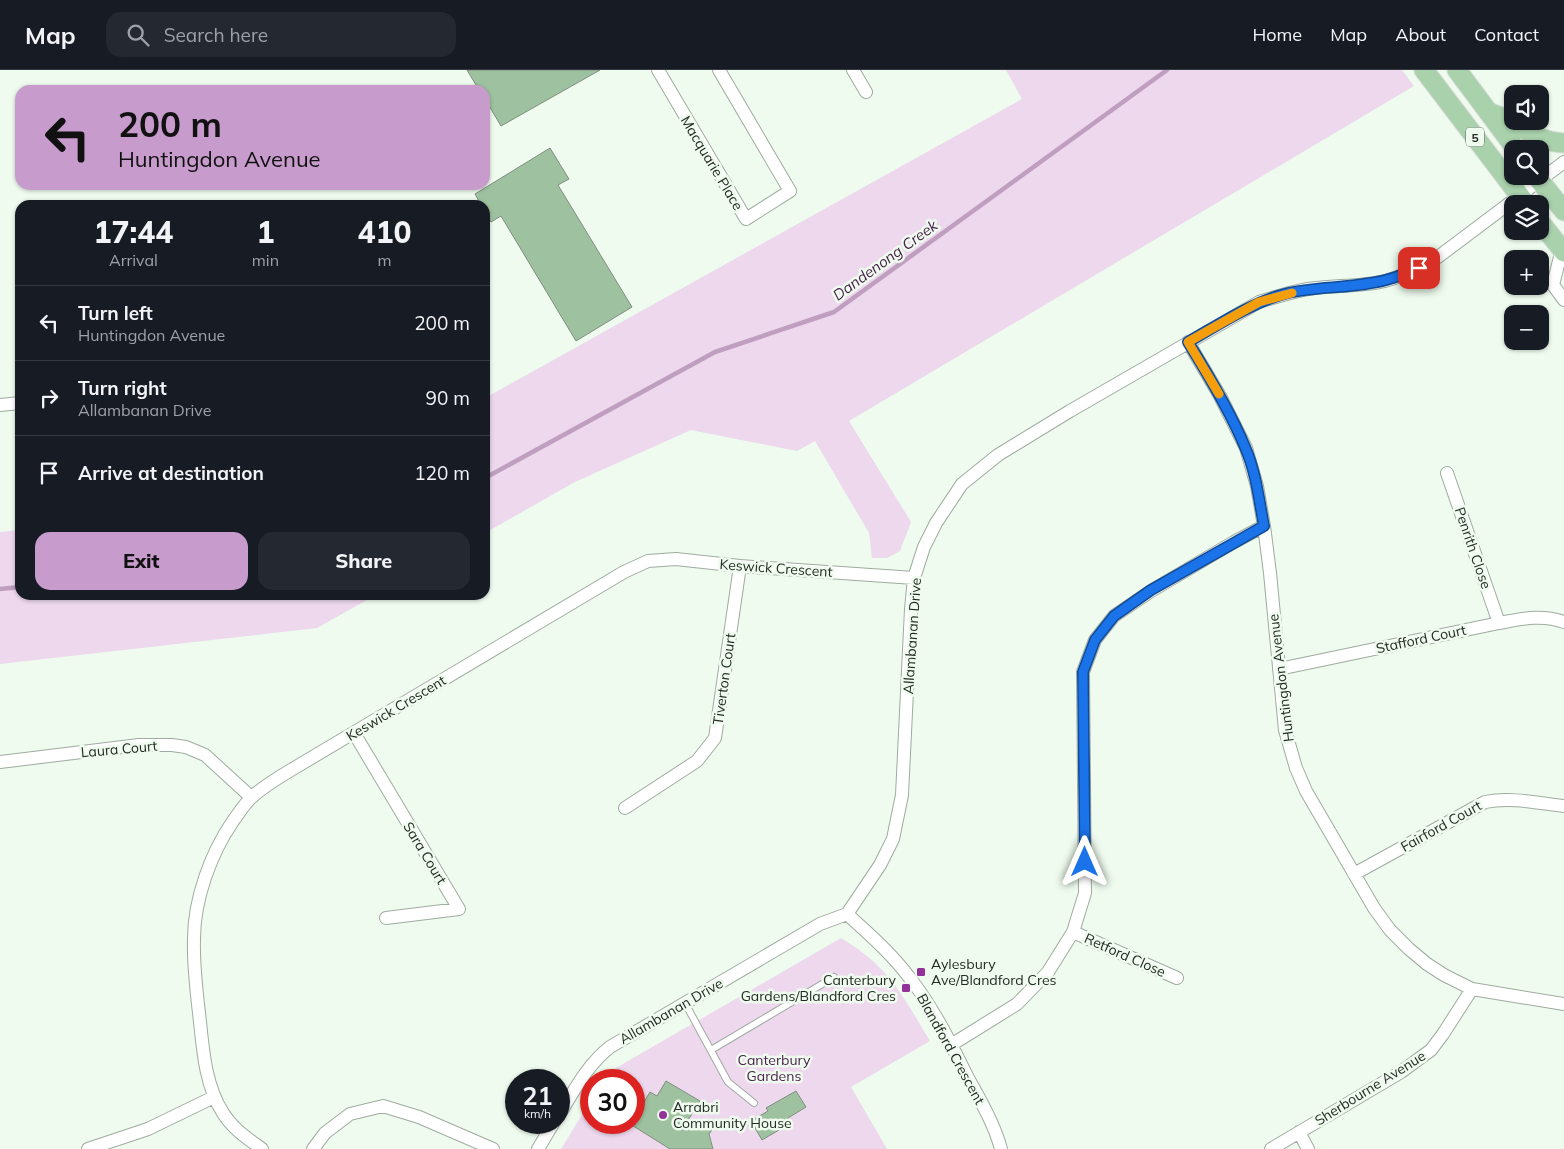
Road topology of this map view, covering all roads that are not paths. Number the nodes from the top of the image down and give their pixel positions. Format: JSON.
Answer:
{"nodes":[{"id":1,"x":658,"y":70,"type":"edge"},
{"id":2,"x":719,"y":70,"type":"edge"},
{"id":3,"x":853,"y":70,"type":"edge"},
{"id":4,"x":1424,"y":70,"type":"edge"},
{"id":5,"x":1457,"y":70,"type":"edge"},
{"id":6,"x":866,"y":92,"type":"dead end"},
{"id":7,"x":1490,"y":112,"type":"junction"},
{"id":8,"x":1510,"y":140,"type":"edge"},
{"id":9,"x":1564,"y":143,"type":"edge"},
{"id":10,"x":1564,"y":162,"type":"edge"},
{"id":11,"x":1549,"y":171,"type":"edge"},
{"id":12,"x":1543,"y":185,"type":"edge"},
{"id":13,"x":1519,"y":195,"type":"edge"},
{"id":14,"x":1504,"y":211,"type":"edge"},
{"id":15,"x":1564,"y":211,"type":"edge"},
{"id":16,"x":1549,"y":233,"type":"edge"},
{"id":17,"x":1563,"y":251,"type":"edge"},
{"id":18,"x":1564,"y":300,"type":"edge"},
{"id":19,"x":1188,"y":342,"type":"junction"},
{"id":20,"x":15,"y":404,"type":"edge"},
{"id":21,"x":0,"y":406,"type":"edge"},
{"id":22,"x":1447,"y":473,"type":"dead end"},
{"id":23,"x":1264,"y":526,"type":"junction"},
{"id":24,"x":740,"y":566,"type":"junction"},
{"id":25,"x":914,"y":578,"type":"junction"},
{"id":26,"x":1564,"y":622,"type":"edge"},
{"id":27,"x":1499,"y":623,"type":"junction"},
{"id":28,"x":1278,"y":669,"type":"junction"},
{"id":29,"x":354,"y":733,"type":"junction"},
{"id":30,"x":0,"y":762,"type":"edge"},
{"id":31,"x":251,"y":797,"type":"junction"},
{"id":32,"x":1564,"y":806,"type":"edge"},
{"id":33,"x":625,"y":808,"type":"dead end"},
{"id":34,"x":1354,"y":874,"type":"junction"},
{"id":35,"x":847,"y":914,"type":"junction"},
{"id":36,"x":386,"y":918,"type":"dead end"},
{"id":37,"x":1073,"y":932,"type":"junction"},
{"id":38,"x":834,"y":977,"type":"dead end"},
{"id":39,"x":1178,"y":978,"type":"dead end"},
{"id":40,"x":1472,"y":989,"type":"junction"},
{"id":41,"x":685,"y":1003,"type":"junction"},
{"id":42,"x":1564,"y":1004,"type":"edge"},
{"id":43,"x":951,"y":1045,"type":"junction"},
{"id":44,"x":711,"y":1050,"type":"junction"},
{"id":45,"x":214,"y":1097,"type":"junction"},
{"id":46,"x":570,"y":1097,"type":"edge"},
{"id":47,"x":754,"y":1103,"type":"dead end"},
{"id":48,"x":1300,"y":1132,"type":"junction"},
{"id":49,"x":547,"y":1134,"type":"edge"},
{"id":50,"x":88,"y":1149,"type":"edge"},
{"id":51,"x":262,"y":1149,"type":"edge"},
{"id":52,"x":313,"y":1149,"type":"edge"},
{"id":53,"x":493,"y":1149,"type":"edge"},
{"id":54,"x":538,"y":1149,"type":"edge"},
{"id":55,"x":1000,"y":1149,"type":"edge"},
{"id":56,"x":1271,"y":1149,"type":"edge"},
{"id":57,"x":1308,"y":1149,"type":"edge"}],
"edges":[{"from":1,"to":2,"type":"street","name":"Macquarie Place"},
{"from":3,"to":6,"type":"street"},
{"from":4,"to":13,"type":"main road","number":"5"},
{"from":5,"to":7,"type":"main road","number":"5"},
{"from":7,"to":8,"type":"main road","number":"5"},
{"from":7,"to":9,"type":"main road"},
{"from":10,"to":11,"type":"street","name":"Allambanan Drive"},
{"from":12,"to":15,"type":"main road"},
{"from":14,"to":19,"type":"street","name":"Allambanan Drive"},
{"from":16,"to":17,"type":"main road"},
{"from":17,"to":18,"type":"street"},
{"from":19,"to":23,"type":"street","name":"Huntingdon Avenue"},
{"from":19,"to":25,"type":"street","name":"Allambanan Drive"},
{"from":20,"to":21,"type":"street"},
{"from":22,"to":27,"type":"street","name":"Penrith Close"},
{"from":23,"to":28,"type":"street","name":"Huntingdon Avenue"},
{"from":23,"to":37,"type":"street"},
{"from":24,"to":25,"type":"street","name":"Keswick Crescent"},
{"from":24,"to":29,"type":"street","name":"Keswick Crescent"},
{"from":24,"to":33,"type":"street","name":"Tiverton Court"},
{"from":25,"to":35,"type":"street","name":"Allambanan Drive"},
{"from":26,"to":27,"type":"street","name":"Stafford Court"},
{"from":27,"to":28,"type":"street","name":"Stafford Court"},
{"from":28,"to":34,"type":"street","name":"Huntingdon Avenue"},
{"from":29,"to":31,"type":"street","name":"Keswick Crescent"},
{"from":29,"to":36,"type":"street","name":"Sara Court"},
{"from":30,"to":31,"type":"street","name":"Laura Court"},
{"from":31,"to":45,"type":"street","name":"Keswick Crescent"},
{"from":32,"to":34,"type":"street","name":"Fairford Court"},
{"from":34,"to":40,"type":"street","name":"Huntingdon Avenue"},
{"from":35,"to":41,"type":"street","name":"Allambanan Drive"},
{"from":35,"to":43,"type":"street","name":"Blandford Crescent"},
{"from":37,"to":39,"type":"street","name":"Retford Close"},
{"from":37,"to":43,"type":"street"},
{"from":38,"to":44,"type":"lane"},
{"from":40,"to":42,"type":"street","name":"Huntingdon Avenue"},
{"from":40,"to":48,"type":"street","name":"Sherbourne Avenue"},
{"from":41,"to":44,"type":"lane"},
{"from":41,"to":46,"type":"street","name":"Allambanan Drive"},
{"from":43,"to":55,"type":"street","name":"Blandford Crescent"},
{"from":44,"to":47,"type":"lane"},
{"from":45,"to":50,"type":"street"},
{"from":45,"to":51,"type":"street","name":"Keswick Crescent"},
{"from":48,"to":56,"type":"street","name":"Sherbourne Avenue"},
{"from":48,"to":57,"type":"street"},
{"from":49,"to":54,"type":"street"},
{"from":52,"to":53,"type":"street"}]}
